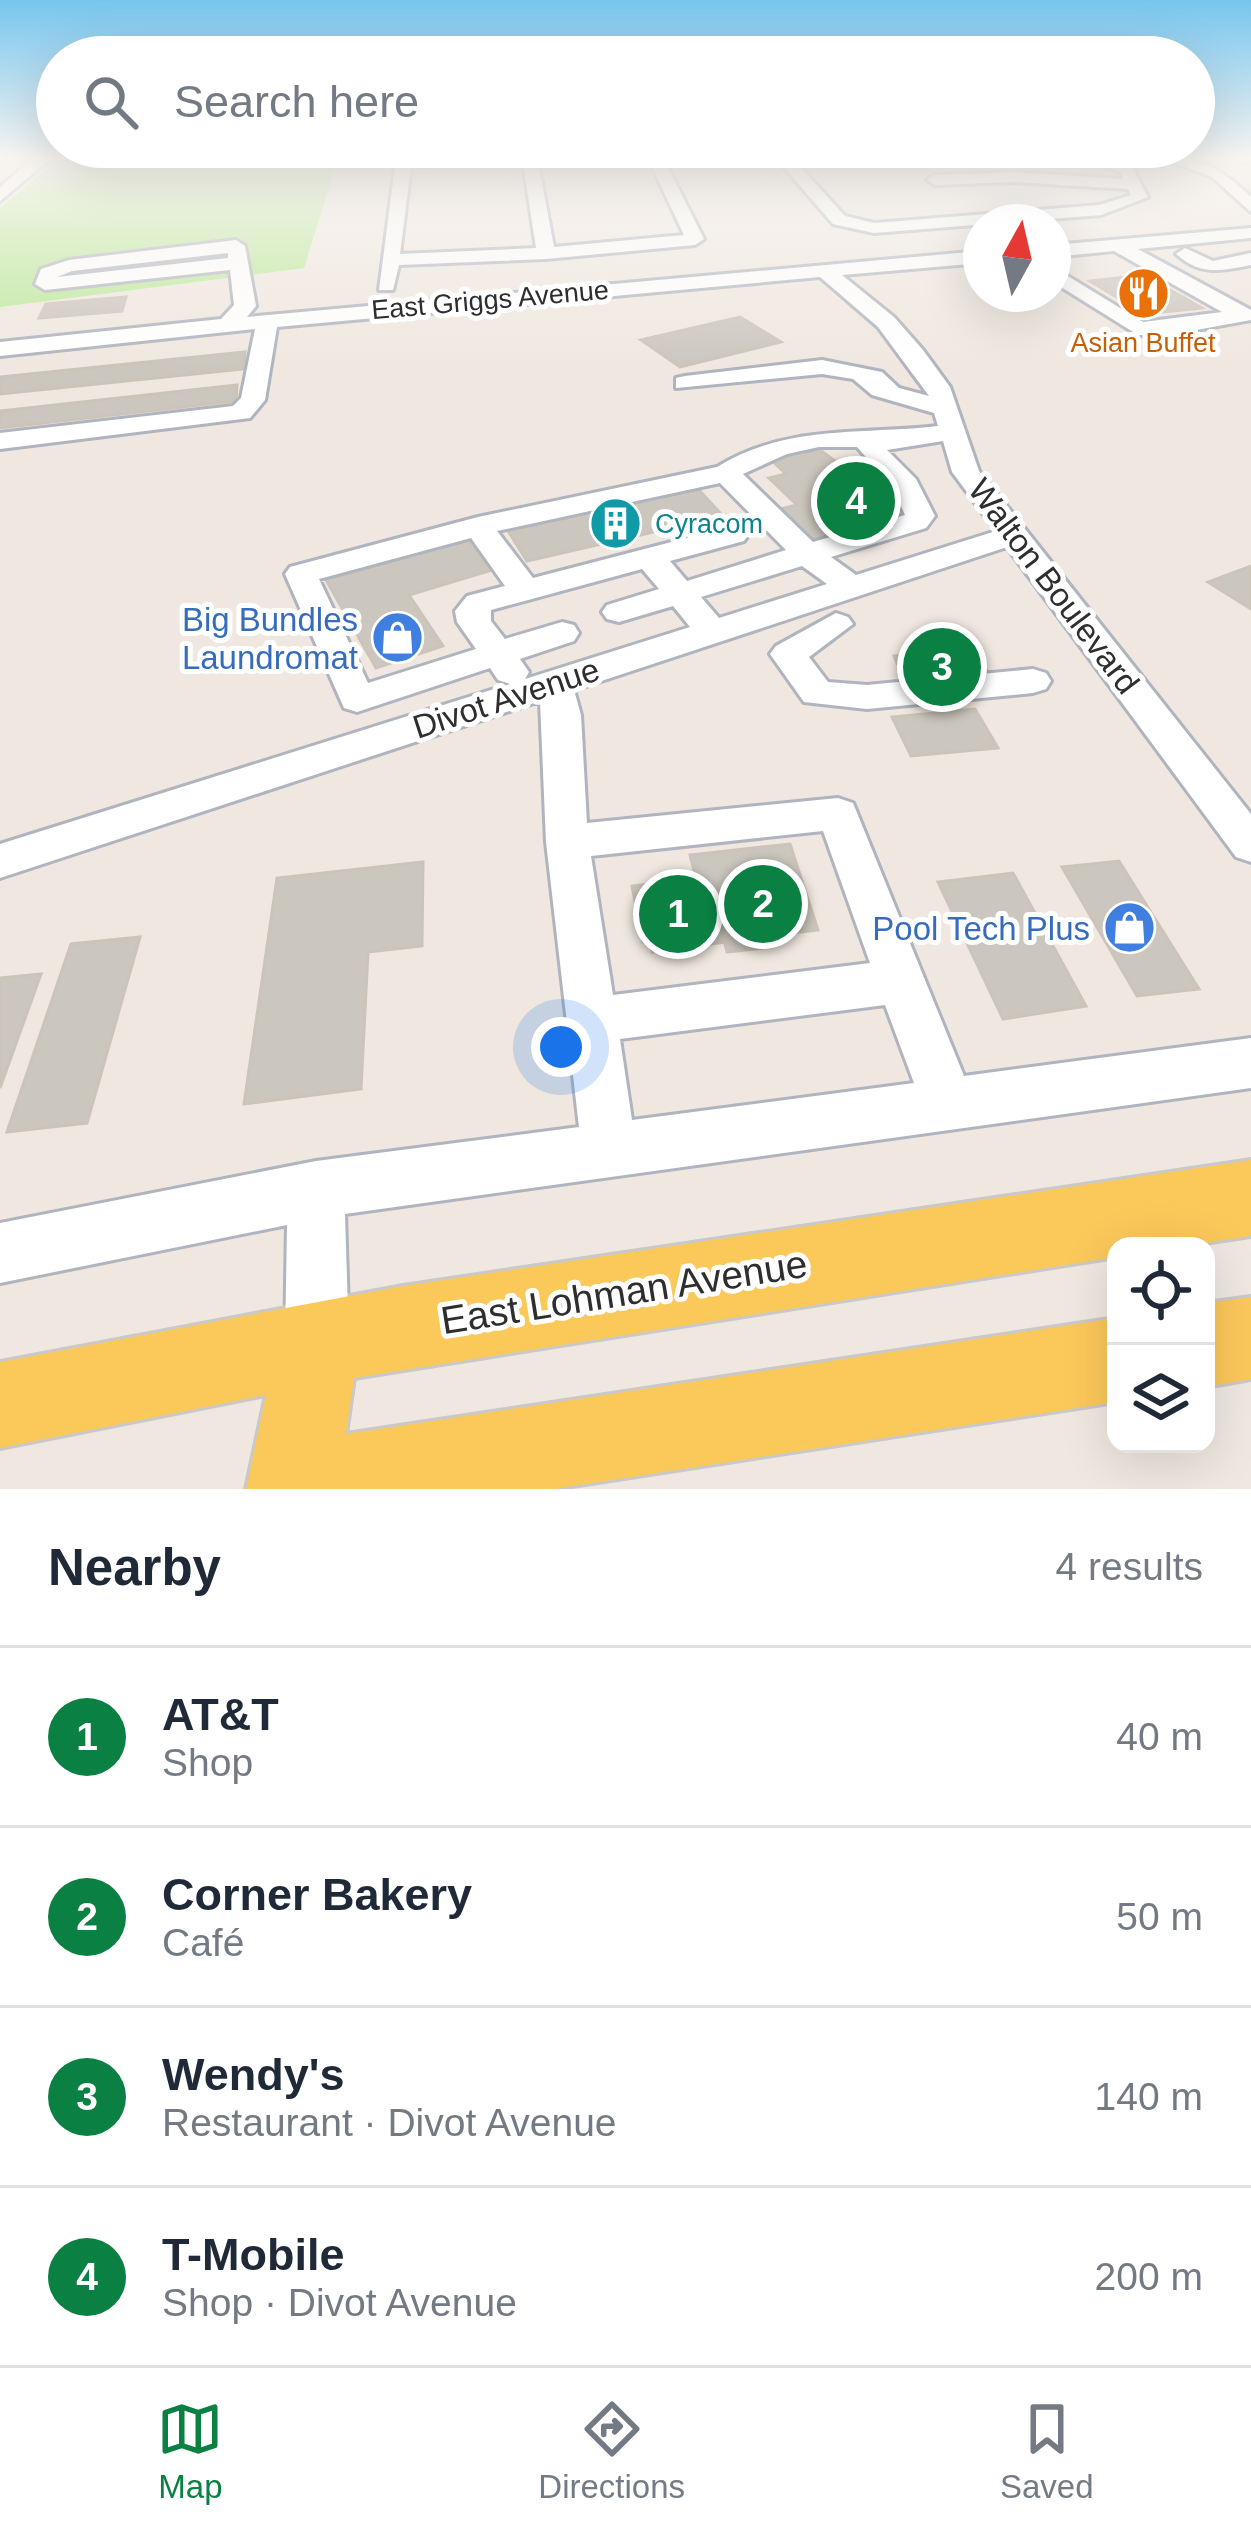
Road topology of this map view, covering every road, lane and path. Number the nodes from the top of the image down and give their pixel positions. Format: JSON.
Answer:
{"nodes":[{"id":1,"x":394,"y":227,"type":"edge"},
{"id":2,"x":543,"y":227,"type":"edge"},
{"id":3,"x":689,"y":227,"type":"edge"},
{"id":4,"x":1207,"y":227,"type":"edge"},
{"id":5,"x":1251,"y":233,"type":"edge"},
{"id":6,"x":1174,"y":245,"type":"junction"},
{"id":7,"x":1251,"y":248,"type":"edge"},
{"id":8,"x":546,"y":253,"type":"junction"},
{"id":9,"x":1071,"y":254,"type":"edge"},
{"id":10,"x":963,"y":258,"type":"edge"},
{"id":11,"x":389,"y":260,"type":"junction"},
{"id":12,"x":1108,"y":261,"type":"junction"},
{"id":13,"x":238,"y":263,"type":"junction"},
{"id":14,"x":1246,"y":264,"type":"edge"},
{"id":15,"x":1071,"y":269,"type":"edge"},
{"id":16,"x":824,"y":270,"type":"junction"},
{"id":17,"x":1071,"y":284,"type":"edge"},
{"id":18,"x":383,"y":309,"type":"junction"},
{"id":19,"x":267,"y":321,"type":"junction"},
{"id":20,"x":228,"y":325,"type":"junction"},
{"id":21,"x":5,"y":332,"type":"edge"},
{"id":22,"x":686,"y":383,"type":"dead end"},
{"id":23,"x":951,"y":421,"type":"junction"},
{"id":24,"x":0,"y":441,"type":"edge"},
{"id":25,"x":875,"y":443,"type":"junction"},
{"id":26,"x":726,"y":473,"type":"junction"},
{"id":27,"x":478,"y":526,"type":"junction"},
{"id":28,"x":733,"y":535,"type":"dead end"},
{"id":29,"x":1012,"y":536,"type":"junction"},
{"id":30,"x":807,"y":554,"type":"junction"},
{"id":31,"x":649,"y":557,"type":"junction"},
{"id":32,"x":851,"y":586,"type":"junction"},
{"id":33,"x":525,"y":590,"type":"junction"},
{"id":34,"x":679,"y":593,"type":"junction"},
{"id":35,"x":619,"y":612,"type":"dead end"},
{"id":36,"x":836,"y":624,"type":"dead end"},
{"id":37,"x":712,"y":631,"type":"junction"},
{"id":38,"x":562,"y":633,"type":"dead end"},
{"id":39,"x":499,"y":655,"type":"junction"},
{"id":40,"x":1033,"y":681,"type":"dead end"},
{"id":41,"x":539,"y":687,"type":"junction"},
{"id":42,"x":567,"y":842,"type":"junction"},
{"id":43,"x":1251,"y":845,"type":"edge"},
{"id":44,"x":0,"y":861,"type":"edge"},
{"id":45,"x":901,"y":981,"type":"junction"},
{"id":46,"x":592,"y":1020,"type":"junction"},
{"id":47,"x":1251,"y":1063,"type":"edge"},
{"id":48,"x":948,"y":1104,"type":"junction"},
{"id":49,"x":609,"y":1150,"type":"junction"},
{"id":50,"x":316,"y":1190,"type":"junction"},
{"id":51,"x":1251,"y":1198,"type":"edge"},
{"id":52,"x":0,"y":1253,"type":"edge"},
{"id":53,"x":1251,"y":1338,"type":"edge"},
{"id":54,"x":317,"y":1343,"type":"junction"},
{"id":55,"x":1212,"y":1345,"type":"edge"},
{"id":56,"x":1107,"y":1361,"type":"edge"},
{"id":57,"x":0,"y":1405,"type":"edge"},
{"id":58,"x":293,"y":1489,"type":"edge"}],
"edges":[{"from":1,"to":11,"type":"street"},
{"from":2,"to":8,"type":"street"},
{"from":3,"to":8,"type":"street"},
{"from":4,"to":6,"type":"street"},
{"from":5,"to":6,"type":"street"},
{"from":6,"to":7,"type":"street"},
{"from":6,"to":12,"type":"street"},
{"from":6,"to":14,"type":"street"},
{"from":8,"to":11,"type":"street"},
{"from":9,"to":12,"type":"street"},
{"from":10,"to":16,"type":"street","name":"East Griggs Avenue"},
{"from":11,"to":18,"type":"street"},
{"from":12,"to":15,"type":"street"},
{"from":12,"to":17,"type":"street"},
{"from":13,"to":13,"type":"street"},
{"from":13,"to":20,"type":"street"},
{"from":16,"to":18,"type":"street","name":"East Griggs Avenue"},
{"from":16,"to":23,"type":"street","name":"Walton Boulevard"},
{"from":18,"to":19,"type":"street","name":"East Griggs Avenue"},
{"from":19,"to":20,"type":"street","name":"East Griggs Avenue"},
{"from":19,"to":24,"type":"street"},
{"from":20,"to":21,"type":"street","name":"East Griggs Avenue"},
{"from":22,"to":23,"type":"street"},
{"from":23,"to":25,"type":"street"},
{"from":23,"to":29,"type":"street","name":"Walton Boulevard"},
{"from":25,"to":26,"type":"street"},
{"from":25,"to":30,"type":"street"},
{"from":26,"to":27,"type":"street"},
{"from":26,"to":30,"type":"street"},
{"from":27,"to":33,"type":"street"},
{"from":27,"to":39,"type":"street"},
{"from":28,"to":31,"type":"street"},
{"from":29,"to":32,"type":"street","name":"Divot Avenue"},
{"from":29,"to":43,"type":"street","name":"Walton Boulevard"},
{"from":30,"to":32,"type":"street"},
{"from":30,"to":34,"type":"street"},
{"from":31,"to":33,"type":"street"},
{"from":31,"to":34,"type":"street"},
{"from":32,"to":37,"type":"street","name":"Divot Avenue"},
{"from":33,"to":39,"type":"street"},
{"from":34,"to":35,"type":"street"},
{"from":34,"to":37,"type":"street"},
{"from":36,"to":40,"type":"street"},
{"from":37,"to":41,"type":"street","name":"Divot Avenue"},
{"from":38,"to":39,"type":"street"},
{"from":39,"to":41,"type":"street"},
{"from":41,"to":42,"type":"street"},
{"from":41,"to":44,"type":"street","name":"Divot Avenue"},
{"from":42,"to":45,"type":"street"},
{"from":42,"to":46,"type":"street"},
{"from":45,"to":46,"type":"street"},
{"from":45,"to":48,"type":"street"},
{"from":46,"to":49,"type":"street"},
{"from":47,"to":48,"type":"street"},
{"from":48,"to":49,"type":"street"},
{"from":49,"to":50,"type":"street"},
{"from":50,"to":52,"type":"street"},
{"from":50,"to":54,"type":"street"},
{"from":51,"to":54,"type":"main road","name":"East Lohman Avenue"},
{"from":53,"to":55,"type":"main road"},
{"from":54,"to":57,"type":"main road","name":"East Lohman Avenue"},
{"from":54,"to":58,"type":"main road"},
{"from":56,"to":58,"type":"main road"}]}
